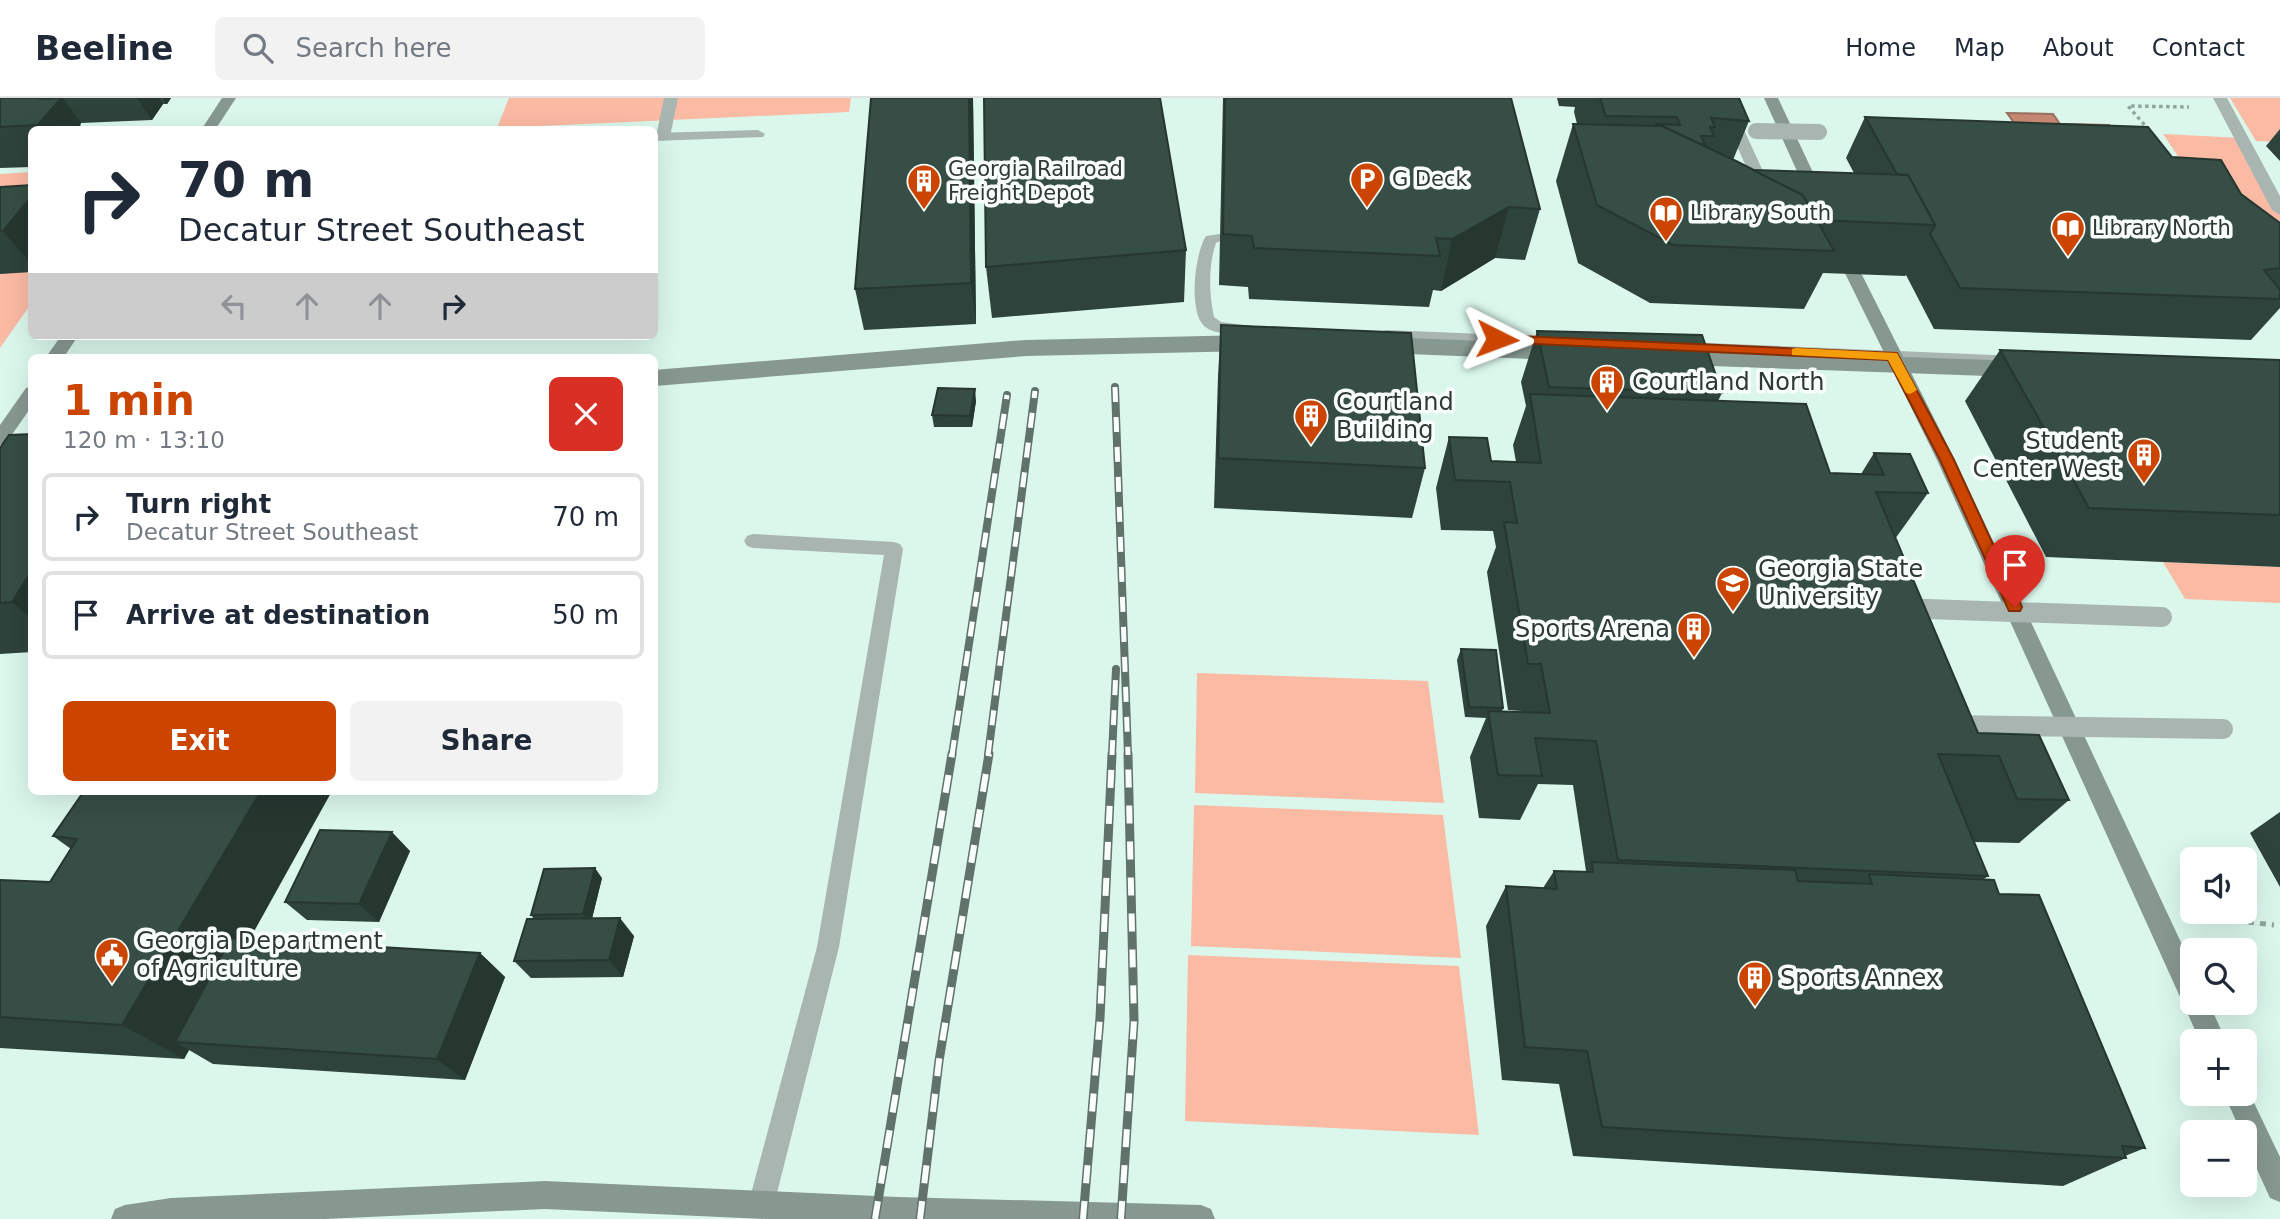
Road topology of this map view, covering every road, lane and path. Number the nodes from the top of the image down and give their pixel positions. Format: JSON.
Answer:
{"nodes":[{"id":1,"x":229,"y":98,"type":"edge"},
{"id":2,"x":671,"y":98,"type":"edge"},
{"id":3,"x":1771,"y":98,"type":"edge"},
{"id":4,"x":2220,"y":98,"type":"edge"},
{"id":5,"x":2156,"y":107,"type":"dead end"},
{"id":6,"x":211,"y":126,"type":"edge"},
{"id":7,"x":1819,"y":132,"type":"dead end"},
{"id":8,"x":758,"y":134,"type":"dead end"},
{"id":9,"x":659,"y":137,"type":"edge"},
{"id":10,"x":2155,"y":138,"type":"edge"},
{"id":11,"x":1733,"y":181,"type":"edge"},
{"id":12,"x":1823,"y":209,"type":"edge"},
{"id":13,"x":2280,"y":210,"type":"edge"},
{"id":14,"x":1835,"y":234,"type":"edge"},
{"id":15,"x":1220,"y":238,"type":"edge"},
{"id":16,"x":1268,"y":337,"type":"joint"},
{"id":17,"x":1370,"y":340,"type":"edge"},
{"id":18,"x":1576,"y":348,"type":"edge"},
{"id":19,"x":1666,"y":351,"type":"joint"},
{"id":20,"x":1893,"y":356,"type":"junction"},
{"id":21,"x":2033,"y":366,"type":"joint"},
{"id":22,"x":658,"y":378,"type":"edge"},
{"id":23,"x":28,"y":397,"type":"edge"},
{"id":24,"x":28,"y":423,"type":"edge"},
{"id":25,"x":3,"y":429,"type":"edge"},
{"id":26,"x":752,"y":541,"type":"dead end"},
{"id":27,"x":1882,"y":608,"type":"edge"},
{"id":28,"x":2162,"y":617,"type":"dead end"},
{"id":29,"x":1927,"y":724,"type":"edge"},
{"id":30,"x":2223,"y":729,"type":"dead end"},
{"id":31,"x":2257,"y":923,"type":"edge"},
{"id":32,"x":2274,"y":925,"type":"dead end"},
{"id":33,"x":2180,"y":968,"type":"edge"},
{"id":34,"x":2242,"y":1106,"type":"edge"},
{"id":35,"x":2280,"y":1188,"type":"edge"},
{"id":36,"x":761,"y":1205,"type":"junction"},
{"id":37,"x":177,"y":1216,"type":"edge"},
{"id":38,"x":125,"y":1219,"type":"edge"},
{"id":39,"x":1202,"y":1219,"type":"edge"}],
"edges":[{"from":1,"to":6,"type":"main road"},
{"from":2,"to":9,"type":"street"},
{"from":3,"to":12,"type":"main road"},
{"from":4,"to":13,"type":"street"},
{"from":5,"to":10,"type":"path"},
{"from":7,"to":11,"type":"street","bridge":true},
{"from":8,"to":9,"type":"lane"},
{"from":14,"to":20,"type":"main road"},
{"from":15,"to":16,"type":"lane"},
{"from":16,"to":22,"type":"main road","bridge":true},
{"from":17,"to":18,"type":"main road","bridge":true},
{"from":19,"to":20,"type":"lane"},
{"from":19,"to":21,"type":"main road","bridge":true},
{"from":20,"to":21,"type":"lane"},
{"from":20,"to":33,"type":"main road"},
{"from":23,"to":25,"type":"main road"},
{"from":24,"to":25,"type":"main road"},
{"from":26,"to":36,"type":"lane"},
{"from":27,"to":28,"type":"street","bridge":true},
{"from":29,"to":30,"type":"street","bridge":true},
{"from":31,"to":32,"type":"path"},
{"from":34,"to":35,"type":"main road"},
{"from":36,"to":37,"type":"main road"},
{"from":36,"to":39,"type":"main road"},
{"from":37,"to":38,"type":"main road"}]}
